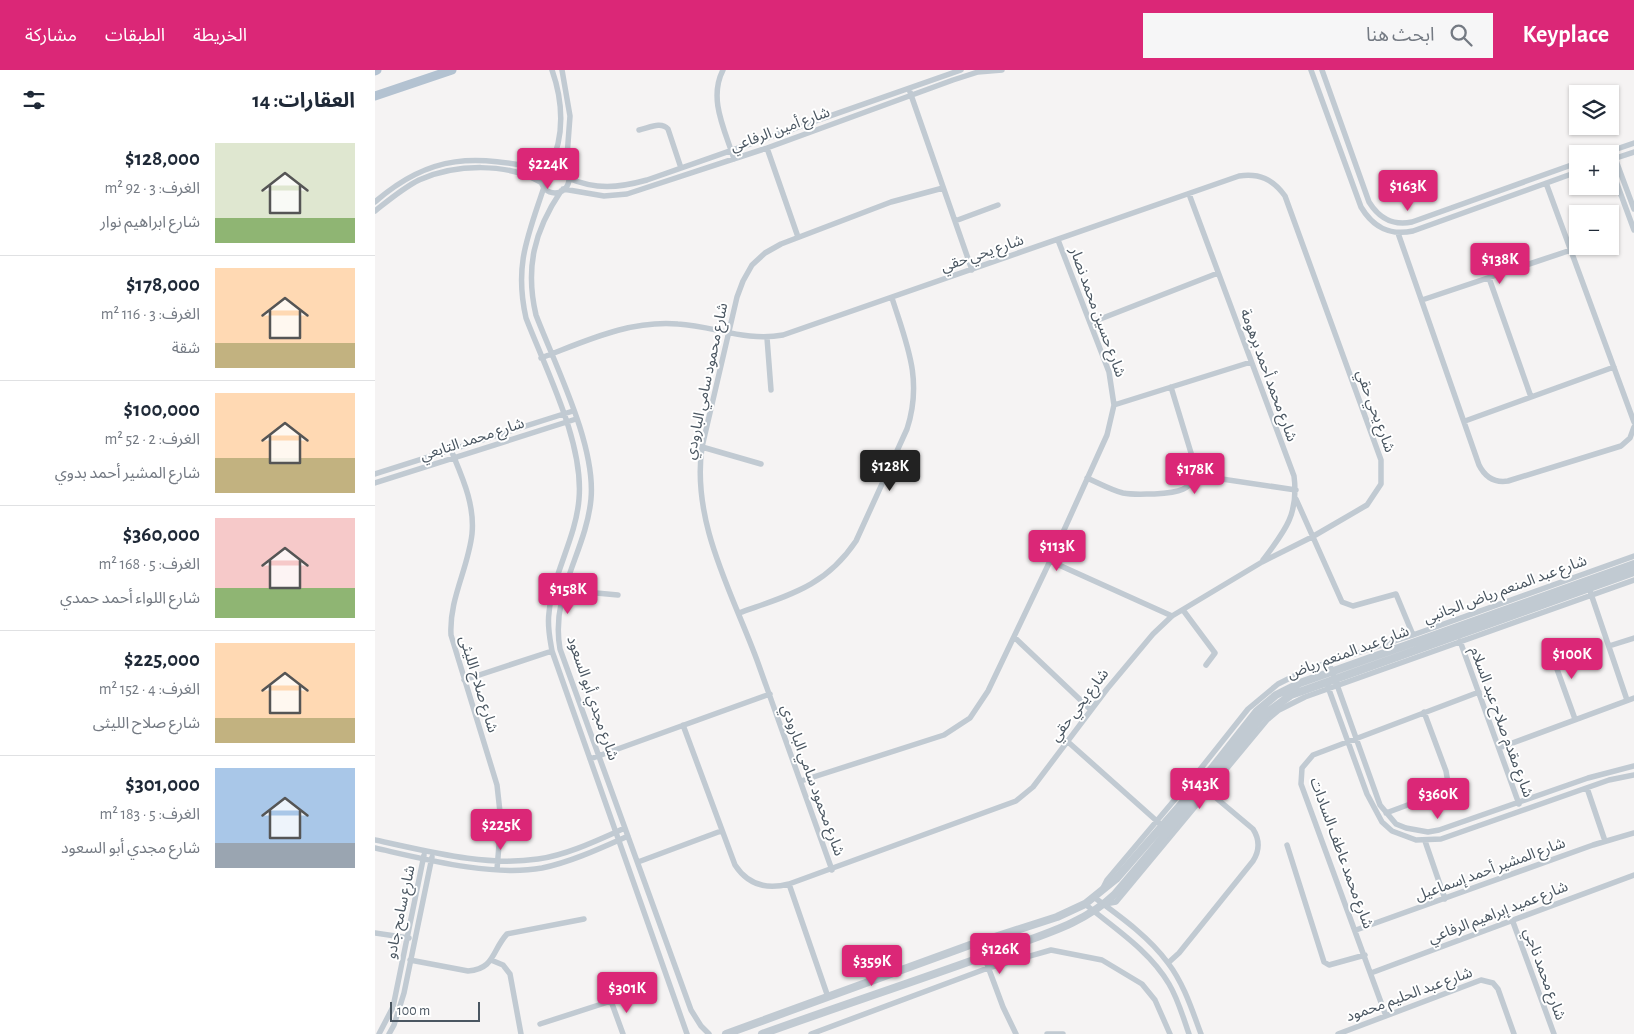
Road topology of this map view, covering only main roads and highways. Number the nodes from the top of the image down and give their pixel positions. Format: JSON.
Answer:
{"nodes":[{"id":1,"x":452,"y":70,"type":"edge"},
{"id":2,"x":375,"y":96,"type":"edge"}],
"edges":[{"from":1,"to":2,"type":"main road"}]}
